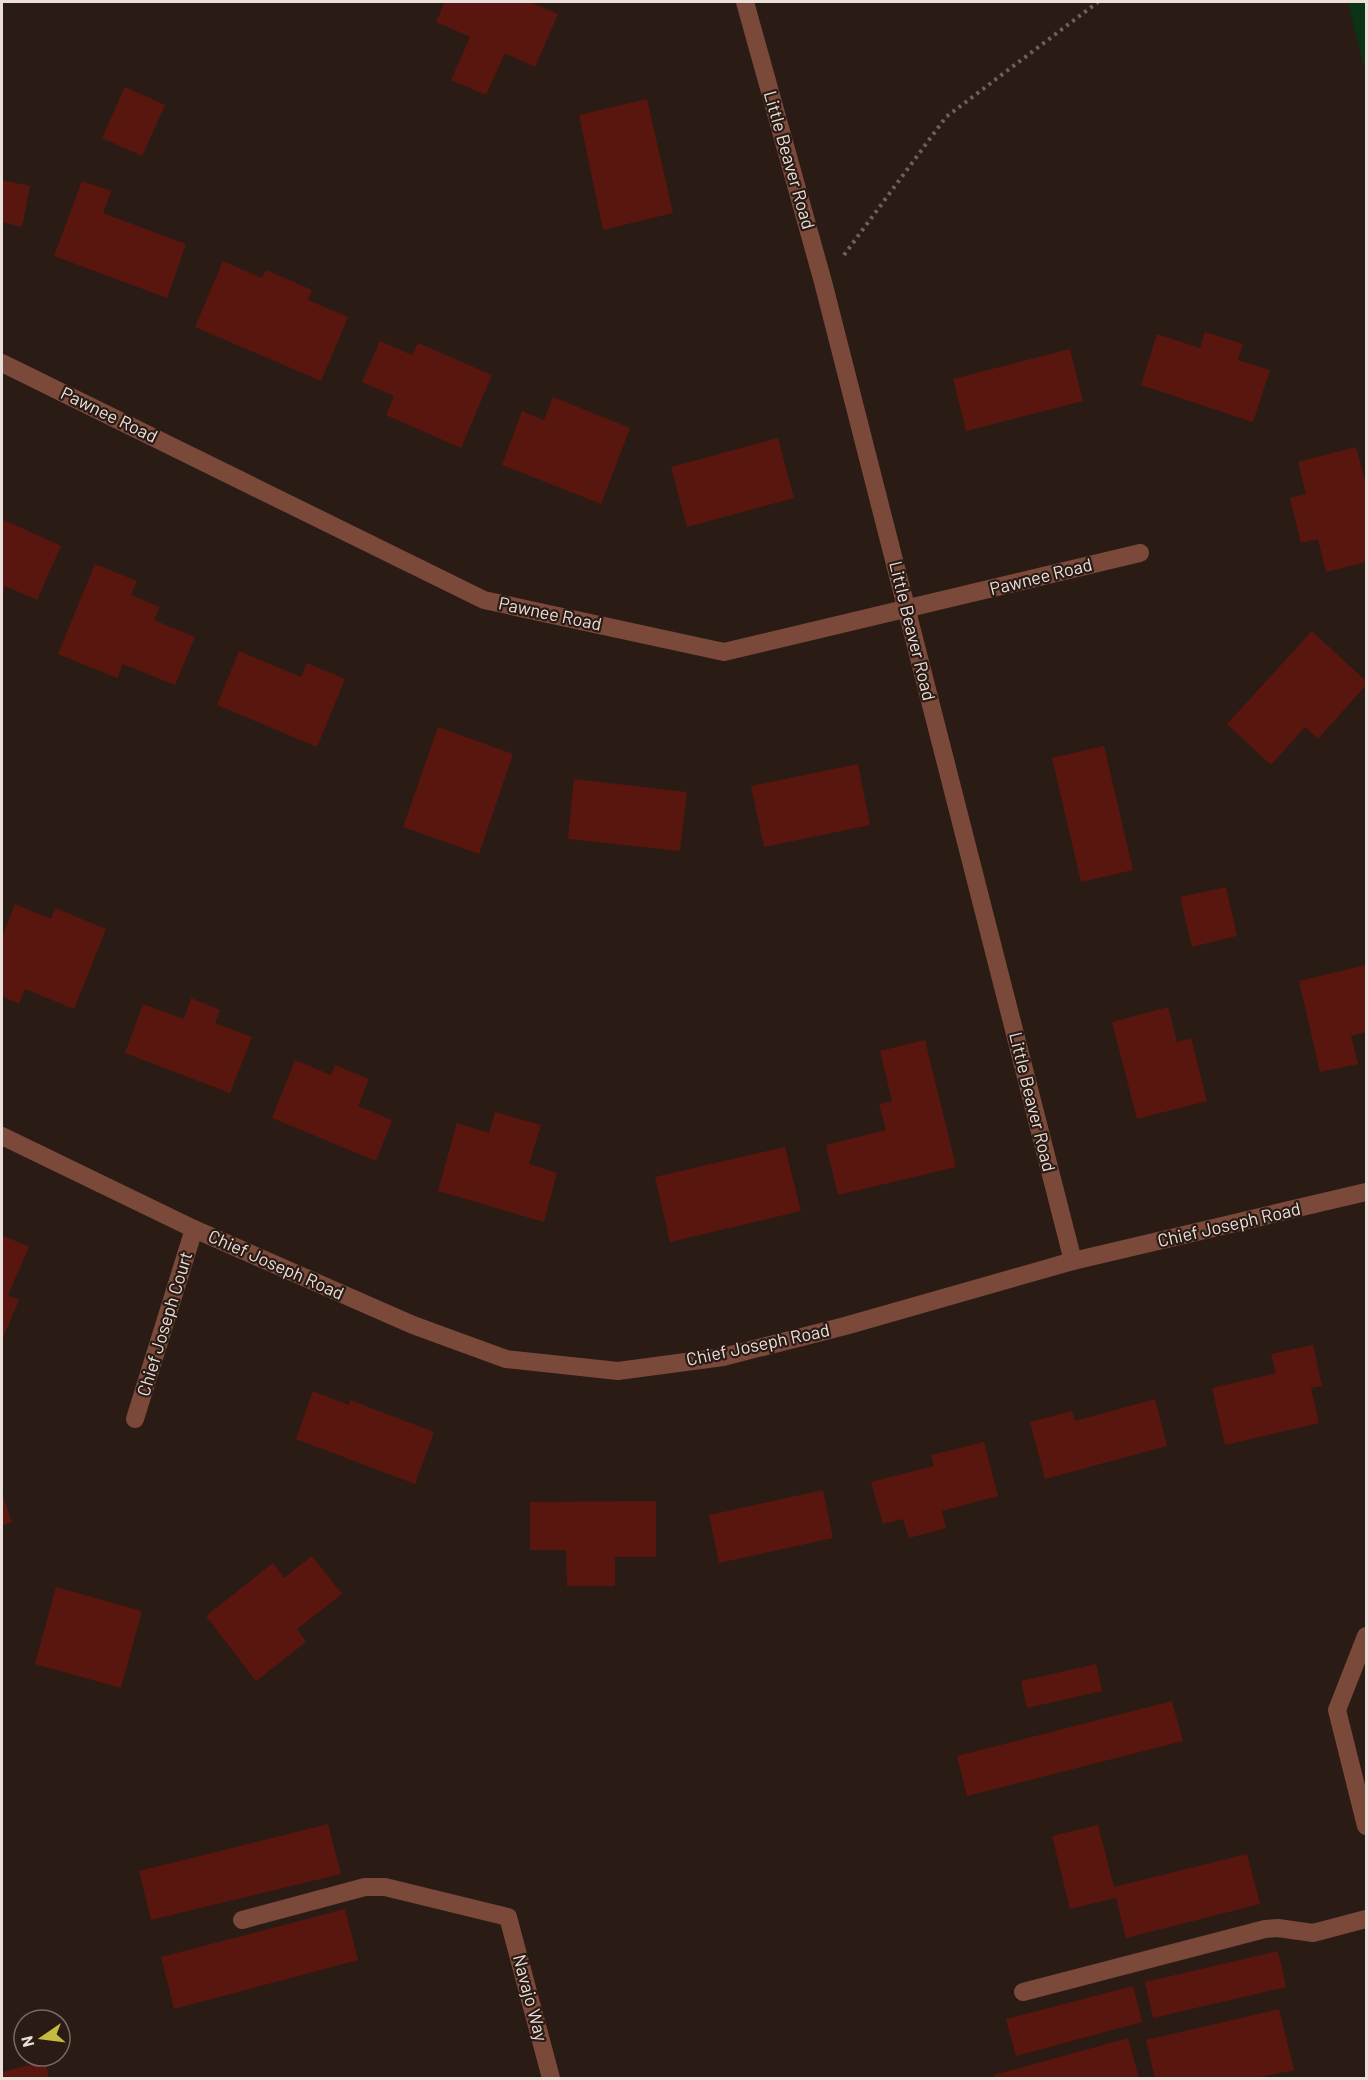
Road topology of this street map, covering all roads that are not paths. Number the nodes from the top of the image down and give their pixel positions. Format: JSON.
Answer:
{"nodes":[{"id":1,"x":745,"y":2,"type":"edge"},
{"id":2,"x":2,"y":363,"type":"edge"},
{"id":3,"x":1140,"y":553,"type":"dead end"},
{"id":4,"x":906,"y":610,"type":"junction"},
{"id":5,"x":2,"y":1136,"type":"edge"},
{"id":6,"x":1366,"y":1192,"type":"edge"},
{"id":7,"x":194,"y":1228,"type":"junction"},
{"id":8,"x":1073,"y":1261,"type":"junction"},
{"id":9,"x":135,"y":1419,"type":"dead end"},
{"id":10,"x":1366,"y":1636,"type":"edge"},
{"id":11,"x":1366,"y":1826,"type":"edge"},
{"id":12,"x":1366,"y":1919,"type":"edge"},
{"id":13,"x":242,"y":1920,"type":"dead end"},
{"id":14,"x":1023,"y":1992,"type":"dead end"},
{"id":15,"x":551,"y":2079,"type":"edge"}],
"edges":[{"from":1,"to":4,"type":"street","name":"Little Beaver Road"},
{"from":2,"to":4,"type":"street","name":"Pawnee Road"},
{"from":3,"to":4,"type":"street","name":"Pawnee Road"},
{"from":4,"to":8,"type":"street","name":"Little Beaver Road"},
{"from":5,"to":7,"type":"street","name":"Chief Joseph Road"},
{"from":6,"to":8,"type":"street","name":"Chief Joseph Road"},
{"from":7,"to":8,"type":"street","name":"Chief Joseph Road"},
{"from":7,"to":9,"type":"street","name":"Chief Joseph Court"},
{"from":10,"to":11,"type":"street"},
{"from":12,"to":14,"type":"street"},
{"from":13,"to":15,"type":"street","name":"Navajo Way"}]}
